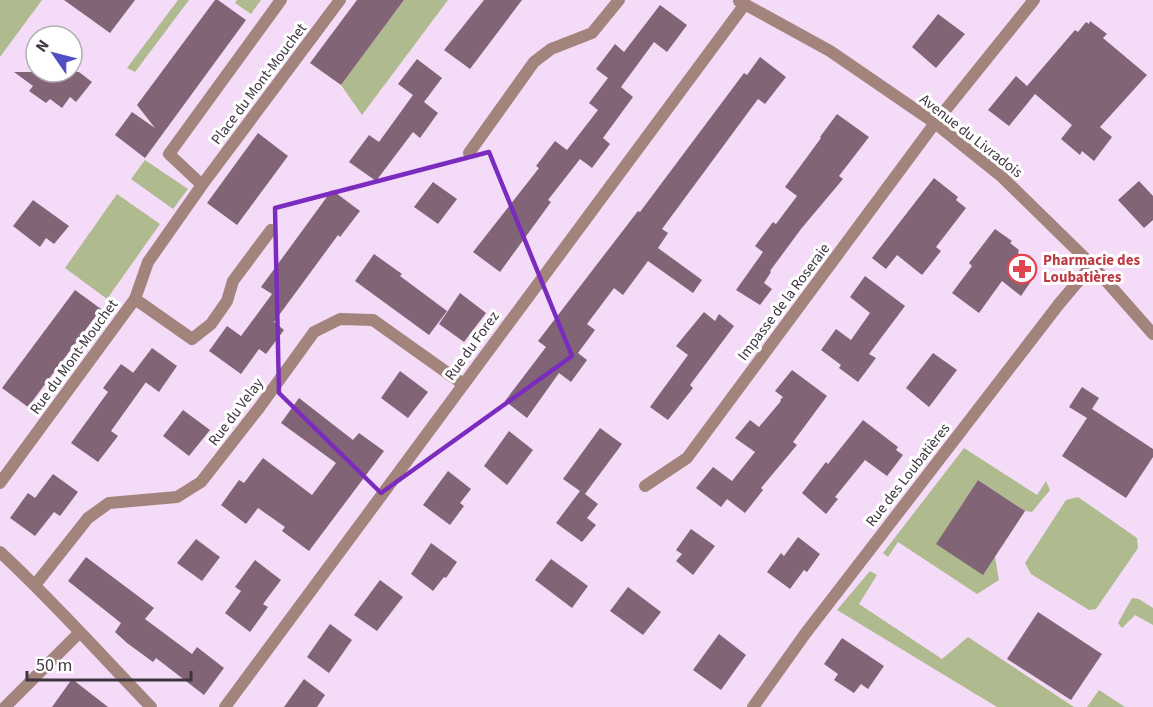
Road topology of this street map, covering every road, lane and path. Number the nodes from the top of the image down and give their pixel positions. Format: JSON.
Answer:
{"nodes":[{"id":1,"x":281,"y":0,"type":"edge"},
{"id":2,"x":340,"y":0,"type":"edge"},
{"id":3,"x":619,"y":0,"type":"edge"},
{"id":4,"x":1034,"y":0,"type":"edge"},
{"id":5,"x":742,"y":2,"type":"edge"},
{"id":6,"x":935,"y":123,"type":"junction"},
{"id":7,"x":470,"y":153,"type":"dead end"},
{"id":8,"x":202,"y":185,"type":"junction"},
{"id":9,"x":271,"y":230,"type":"dead end"},
{"id":10,"x":1092,"y":265,"type":"junction"},
{"id":11,"x":135,"y":299,"type":"junction"},
{"id":12,"x":1153,"y":334,"type":"edge"},
{"id":13,"x":464,"y":384,"type":"junction"},
{"id":14,"x":0,"y":483,"type":"edge"},
{"id":15,"x":645,"y":486,"type":"dead end"},
{"id":16,"x":0,"y":552,"type":"edge"},
{"id":17,"x":35,"y":585,"type":"junction"},
{"id":18,"x":79,"y":633,"type":"junction"},
{"id":19,"x":5,"y":707,"type":"edge"},
{"id":20,"x":151,"y":707,"type":"edge"},
{"id":21,"x":225,"y":707,"type":"edge"},
{"id":22,"x":753,"y":707,"type":"edge"}],
"edges":[{"from":1,"to":8,"type":"street","name":"Place du Mont-Mouchet"},
{"from":2,"to":8,"type":"street","name":"Place du Mont-Mouchet"},
{"from":3,"to":7,"type":"street"},
{"from":4,"to":6,"type":"street","name":"Impasse de la Roseraie"},
{"from":5,"to":6,"type":"street","name":"Avenue du Livradois"},
{"from":5,"to":13,"type":"street","name":"Rue du Forez"},
{"from":6,"to":10,"type":"street","name":"Avenue du Livradois"},
{"from":6,"to":15,"type":"street","name":"Impasse de la Roseraie"},
{"from":8,"to":11,"type":"street","name":"Place du Mont-Mouchet"},
{"from":9,"to":11,"type":"street","name":"Rue du Mont-Mouchet"},
{"from":10,"to":12,"type":"street","name":"Avenue du Livradois"},
{"from":10,"to":22,"type":"street","name":"Rue des Loubatières"},
{"from":11,"to":14,"type":"street","name":"Rue du Mont-Mouchet"},
{"from":13,"to":17,"type":"street","name":"Rue du Velay"},
{"from":13,"to":21,"type":"street","name":"Rue du Forez"},
{"from":16,"to":17,"type":"street"},
{"from":17,"to":18,"type":"street"},
{"from":18,"to":19,"type":"street"},
{"from":18,"to":20,"type":"street"}]}
